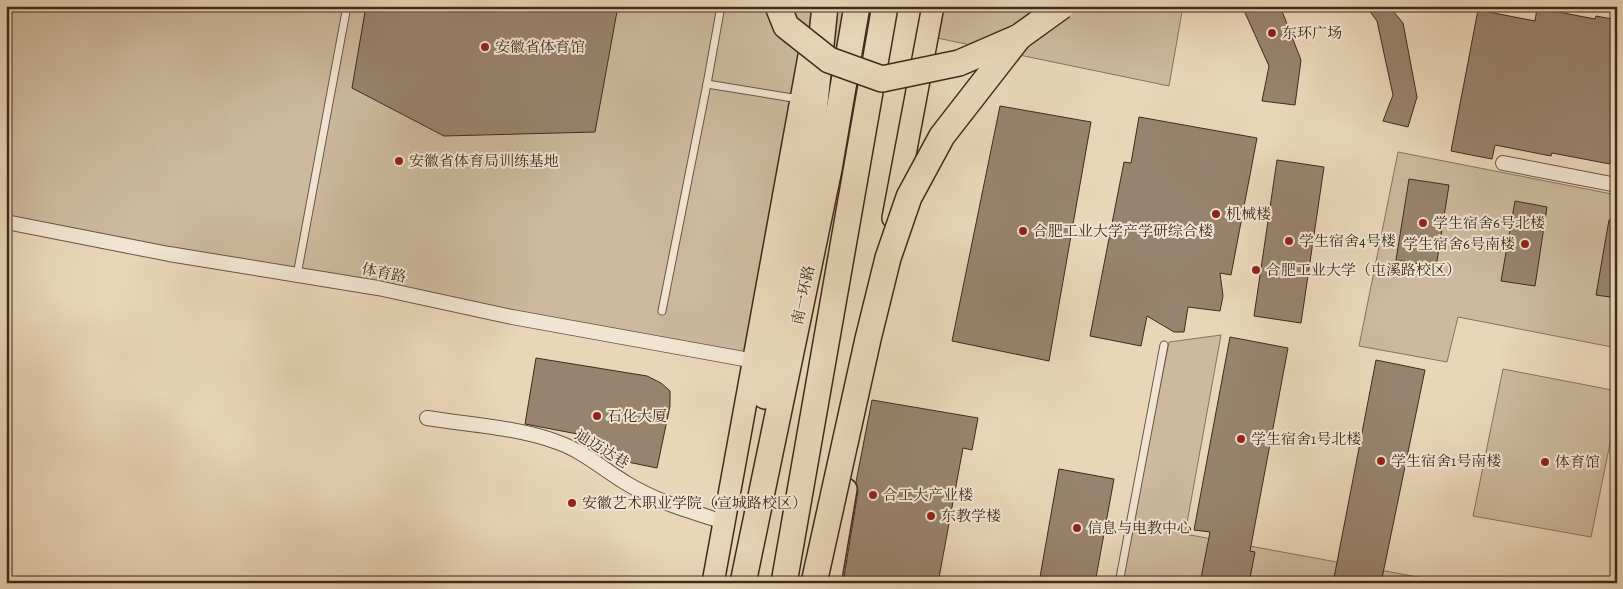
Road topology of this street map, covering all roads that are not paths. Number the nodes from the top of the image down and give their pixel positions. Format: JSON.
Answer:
{"nodes":[{"id":1,"x":348,"y":6,"type":"edge"},
{"id":2,"x":721,"y":6,"type":"edge"},
{"id":3,"x":778,"y":6,"type":"edge"},
{"id":4,"x":818,"y":6,"type":"edge"},
{"id":5,"x":825,"y":6,"type":"edge"},
{"id":6,"x":857,"y":6,"type":"edge"},
{"id":7,"x":885,"y":6,"type":"edge"},
{"id":8,"x":933,"y":6,"type":"edge"},
{"id":9,"x":1062,"y":6,"type":"edge"},
{"id":10,"x":1019,"y":37,"type":"junction"},
{"id":11,"x":707,"y":84,"type":"junction"},
{"id":12,"x":802,"y":100,"type":"junction"},
{"id":13,"x":1503,"y":163,"type":"dead end"},
{"id":14,"x":1617,"y":184,"type":"edge"},
{"id":15,"x":6,"y":222,"type":"edge"},
{"id":16,"x":297,"y":274,"type":"junction"},
{"id":17,"x":662,"y":311,"type":"dead end"},
{"id":18,"x":1164,"y":345,"type":"dead end"},
{"id":19,"x":763,"y":363,"type":"junction"},
{"id":20,"x":427,"y":418,"type":"dead end"},
{"id":21,"x":724,"y":522,"type":"junction"},
{"id":22,"x":713,"y":583,"type":"edge"},
{"id":23,"x":734,"y":583,"type":"edge"},
{"id":24,"x":744,"y":583,"type":"edge"},
{"id":25,"x":784,"y":583,"type":"edge"},
{"id":26,"x":814,"y":583,"type":"edge"},
{"id":27,"x":830,"y":583,"type":"edge"},
{"id":28,"x":1119,"y":583,"type":"edge"}],
"edges":[{"from":1,"to":16,"type":"lane"},
{"from":2,"to":11,"type":"lane"},
{"from":3,"to":10,"type":"highway","bridge":true},
{"from":4,"to":12,"type":"main road"},
{"from":5,"to":19,"type":"highway"},
{"from":6,"to":24,"type":"highway","name":"南一环路"},
{"from":7,"to":25,"type":"highway","name":"南一环路"},
{"from":8,"to":27,"type":"main road"},
{"from":9,"to":10,"type":"highway","bridge":true},
{"from":10,"to":26,"type":"highway","bridge":true},
{"from":11,"to":12,"type":"lane"},
{"from":11,"to":17,"type":"lane"},
{"from":12,"to":19,"type":"main road"},
{"from":13,"to":14,"type":"street"},
{"from":15,"to":16,"type":"street","name":"体育路"},
{"from":16,"to":19,"type":"street","name":"体育路"},
{"from":18,"to":28,"type":"lane"},
{"from":19,"to":21,"type":"main road"},
{"from":19,"to":23,"type":"highway"},
{"from":20,"to":21,"type":"street","name":"迪迈达巷"},
{"from":21,"to":22,"type":"main road"}]}
